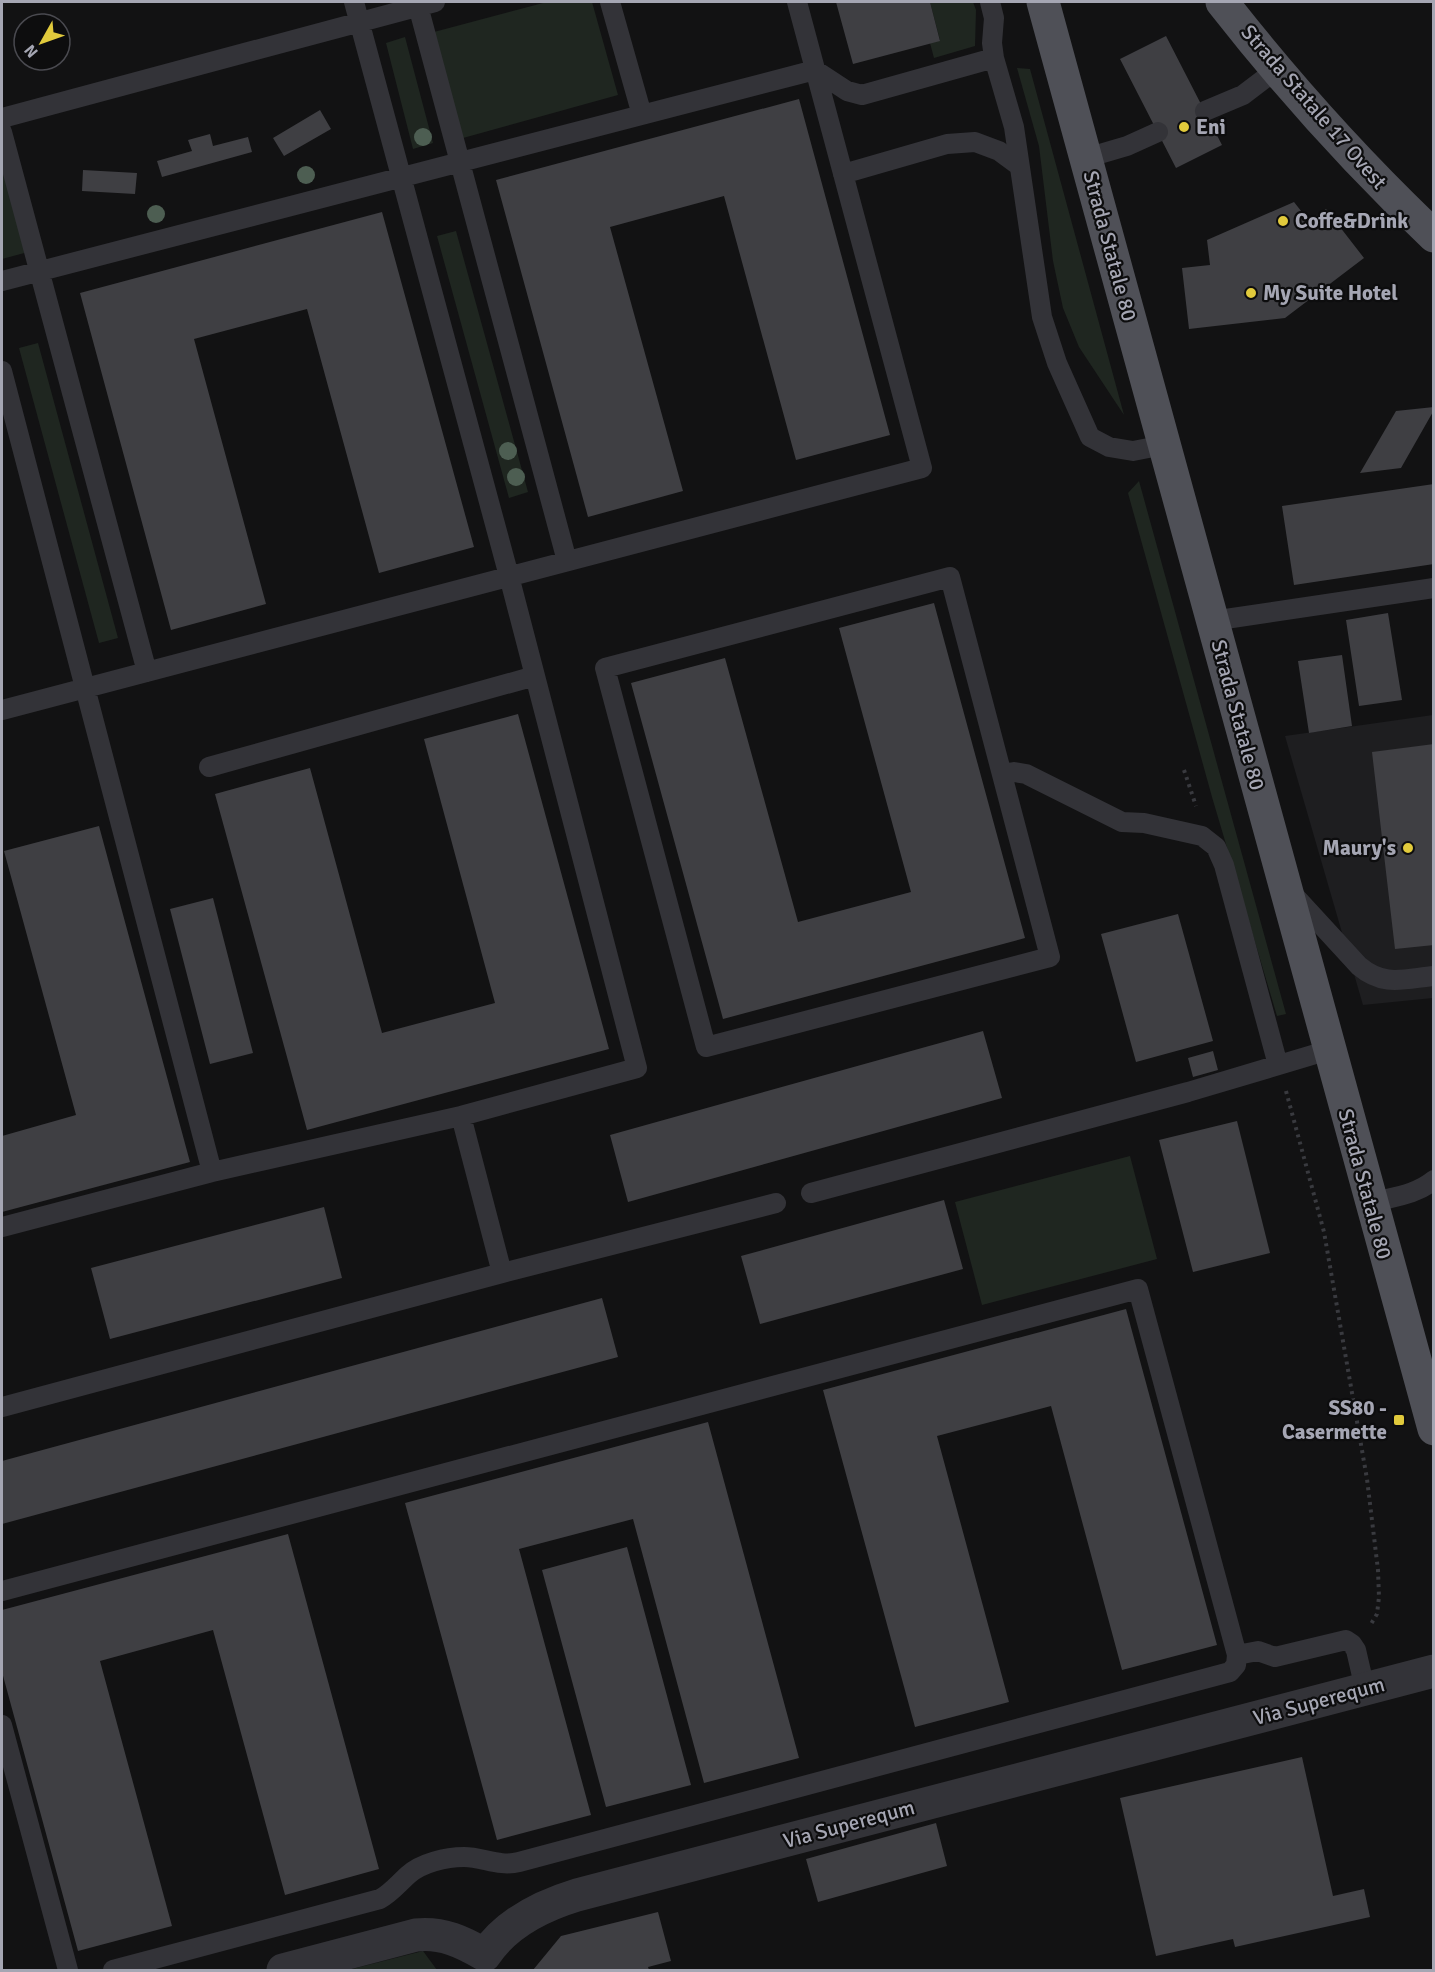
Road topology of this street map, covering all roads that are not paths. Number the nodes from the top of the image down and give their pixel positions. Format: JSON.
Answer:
{"nodes":[{"id":1,"x":354,"y":2,"type":"edge"},
{"id":2,"x":610,"y":2,"type":"edge"},
{"id":3,"x":797,"y":2,"type":"edge"},
{"id":4,"x":990,"y":2,"type":"edge"},
{"id":5,"x":1043,"y":2,"type":"edge"},
{"id":6,"x":1222,"y":2,"type":"edge"},
{"id":7,"x":424,"y":3,"type":"edge"},
{"id":8,"x":360,"y":22,"type":"junction"},
{"id":9,"x":994,"y":58,"type":"junction"},
{"id":10,"x":815,"y":70,"type":"junction"},
{"id":11,"x":1276,"y":70,"type":"junction"},
{"id":12,"x":1205,"y":111,"type":"dead end"},
{"id":13,"x":642,"y":115,"type":"junction"},
{"id":14,"x":2,"y":118,"type":"edge"},
{"id":15,"x":2,"y":132,"type":"edge"},
{"id":16,"x":1158,"y":132,"type":"dead end"},
{"id":17,"x":1086,"y":158,"type":"junction"},
{"id":18,"x":460,"y":163,"type":"junction"},
{"id":19,"x":1018,"y":165,"type":"junction"},
{"id":20,"x":843,"y":174,"type":"junction"},
{"id":21,"x":402,"y":178,"type":"junction"},
{"id":22,"x":1420,"y":215,"type":"edge"},
{"id":23,"x":1434,"y":236,"type":"edge"},
{"id":24,"x":39,"y":272,"type":"junction"},
{"id":25,"x":2,"y":281,"type":"edge"},
{"id":26,"x":2,"y":371,"type":"edge"},
{"id":27,"x":1164,"y":445,"type":"junction"},
{"id":28,"x":567,"y":561,"type":"junction"},
{"id":29,"x":509,"y":576,"type":"junction"},
{"id":30,"x":1434,"y":588,"type":"edge"},
{"id":31,"x":1212,"y":621,"type":"junction"},
{"id":32,"x":147,"y":672,"type":"junction"},
{"id":33,"x":535,"y":676,"type":"junction"},
{"id":34,"x":85,"y":688,"type":"junction"},
{"id":35,"x":2,"y":710,"type":"edge"},
{"id":36,"x":209,"y":767,"type":"dead end"},
{"id":37,"x":1002,"y":774,"type":"junction"},
{"id":38,"x":1283,"y":883,"type":"junction"},
{"id":39,"x":1434,"y":976,"type":"edge"},
{"id":40,"x":1329,"y":1050,"type":"junction"},
{"id":41,"x":1278,"y":1065,"type":"junction"},
{"id":42,"x":461,"y":1116,"type":"junction"},
{"id":43,"x":212,"y":1172,"type":"junction"},
{"id":44,"x":1434,"y":1180,"type":"edge"},
{"id":45,"x":811,"y":1193,"type":"dead end"},
{"id":46,"x":776,"y":1203,"type":"dead end"},
{"id":47,"x":1371,"y":1203,"type":"junction"},
{"id":48,"x":2,"y":1227,"type":"edge"},
{"id":49,"x":502,"y":1274,"type":"junction"},
{"id":50,"x":2,"y":1407,"type":"edge"},
{"id":51,"x":1434,"y":1429,"type":"edge"},
{"id":52,"x":2,"y":1591,"type":"edge"},
{"id":53,"x":1237,"y":1655,"type":"junction"},
{"id":54,"x":1434,"y":1671,"type":"edge"},
{"id":55,"x":1365,"y":1689,"type":"junction"},
{"id":56,"x":2,"y":1725,"type":"edge"},
{"id":57,"x":482,"y":1963,"type":"edge"},
{"id":58,"x":68,"y":1971,"type":"edge"},
{"id":59,"x":113,"y":1971,"type":"edge"},
{"id":60,"x":283,"y":1971,"type":"edge"}],
"edges":[{"from":1,"to":8,"type":"lane"},
{"from":2,"to":13,"type":"lane"},
{"from":3,"to":10,"type":"lane"},
{"from":4,"to":9,"type":"lane"},
{"from":5,"to":17,"type":"main road","name":"Strada Statale 80"},
{"from":6,"to":11,"type":"main road","name":"Strada Statale 17 Ovest"},
{"from":7,"to":8,"type":"lane"},
{"from":7,"to":18,"type":"lane"},
{"from":8,"to":14,"type":"lane"},
{"from":8,"to":21,"type":"lane"},
{"from":9,"to":10,"type":"lane"},
{"from":9,"to":19,"type":"lane"},
{"from":10,"to":13,"type":"lane"},
{"from":10,"to":20,"type":"lane"},
{"from":11,"to":12,"type":"lane"},
{"from":11,"to":22,"type":"main road","name":"Strada Statale 17 Ovest"},
{"from":13,"to":18,"type":"lane"},
{"from":15,"to":24,"type":"lane"},
{"from":16,"to":17,"type":"lane"},
{"from":17,"to":27,"type":"main road","name":"Strada Statale 80"},
{"from":18,"to":21,"type":"lane"},
{"from":18,"to":28,"type":"lane"},
{"from":19,"to":20,"type":"lane"},
{"from":19,"to":27,"type":"lane"},
{"from":20,"to":28,"type":"lane"},
{"from":21,"to":24,"type":"lane"},
{"from":21,"to":29,"type":"lane"},
{"from":22,"to":23,"type":"main road","name":"Strada Statale 17 Ovest"},
{"from":24,"to":25,"type":"lane"},
{"from":24,"to":32,"type":"lane"},
{"from":26,"to":34,"type":"lane"},
{"from":27,"to":31,"type":"main road","name":"Strada Statale 80"},
{"from":28,"to":29,"type":"lane"},
{"from":29,"to":32,"type":"lane"},
{"from":29,"to":33,"type":"lane"},
{"from":30,"to":31,"type":"lane"},
{"from":31,"to":38,"type":"main road","name":"Strada Statale 80"},
{"from":32,"to":34,"type":"lane"},
{"from":33,"to":36,"type":"lane"},
{"from":33,"to":42,"type":"lane"},
{"from":34,"to":35,"type":"lane"},
{"from":34,"to":43,"type":"lane"},
{"from":37,"to":37,"type":"lane"},
{"from":37,"to":41,"type":"lane"},
{"from":38,"to":39,"type":"lane"},
{"from":38,"to":40,"type":"main road","name":"Strada Statale 80"},
{"from":40,"to":41,"type":"lane"},
{"from":40,"to":47,"type":"main road","name":"Strada Statale 80"},
{"from":41,"to":45,"type":"lane"},
{"from":42,"to":43,"type":"lane"},
{"from":42,"to":49,"type":"lane"},
{"from":43,"to":48,"type":"lane"},
{"from":44,"to":47,"type":"lane"},
{"from":46,"to":49,"type":"lane"},
{"from":47,"to":51,"type":"main road","name":"Strada Statale 80"},
{"from":49,"to":50,"type":"lane"},
{"from":52,"to":53,"type":"lane"},
{"from":53,"to":55,"type":"lane"},
{"from":53,"to":59,"type":"lane"},
{"from":54,"to":55,"type":"street","name":"Via Superequm"},
{"from":55,"to":57,"type":"street","name":"Via Superequm"},
{"from":56,"to":58,"type":"lane"},
{"from":57,"to":60,"type":"street","name":"Via Superequm"}]}
